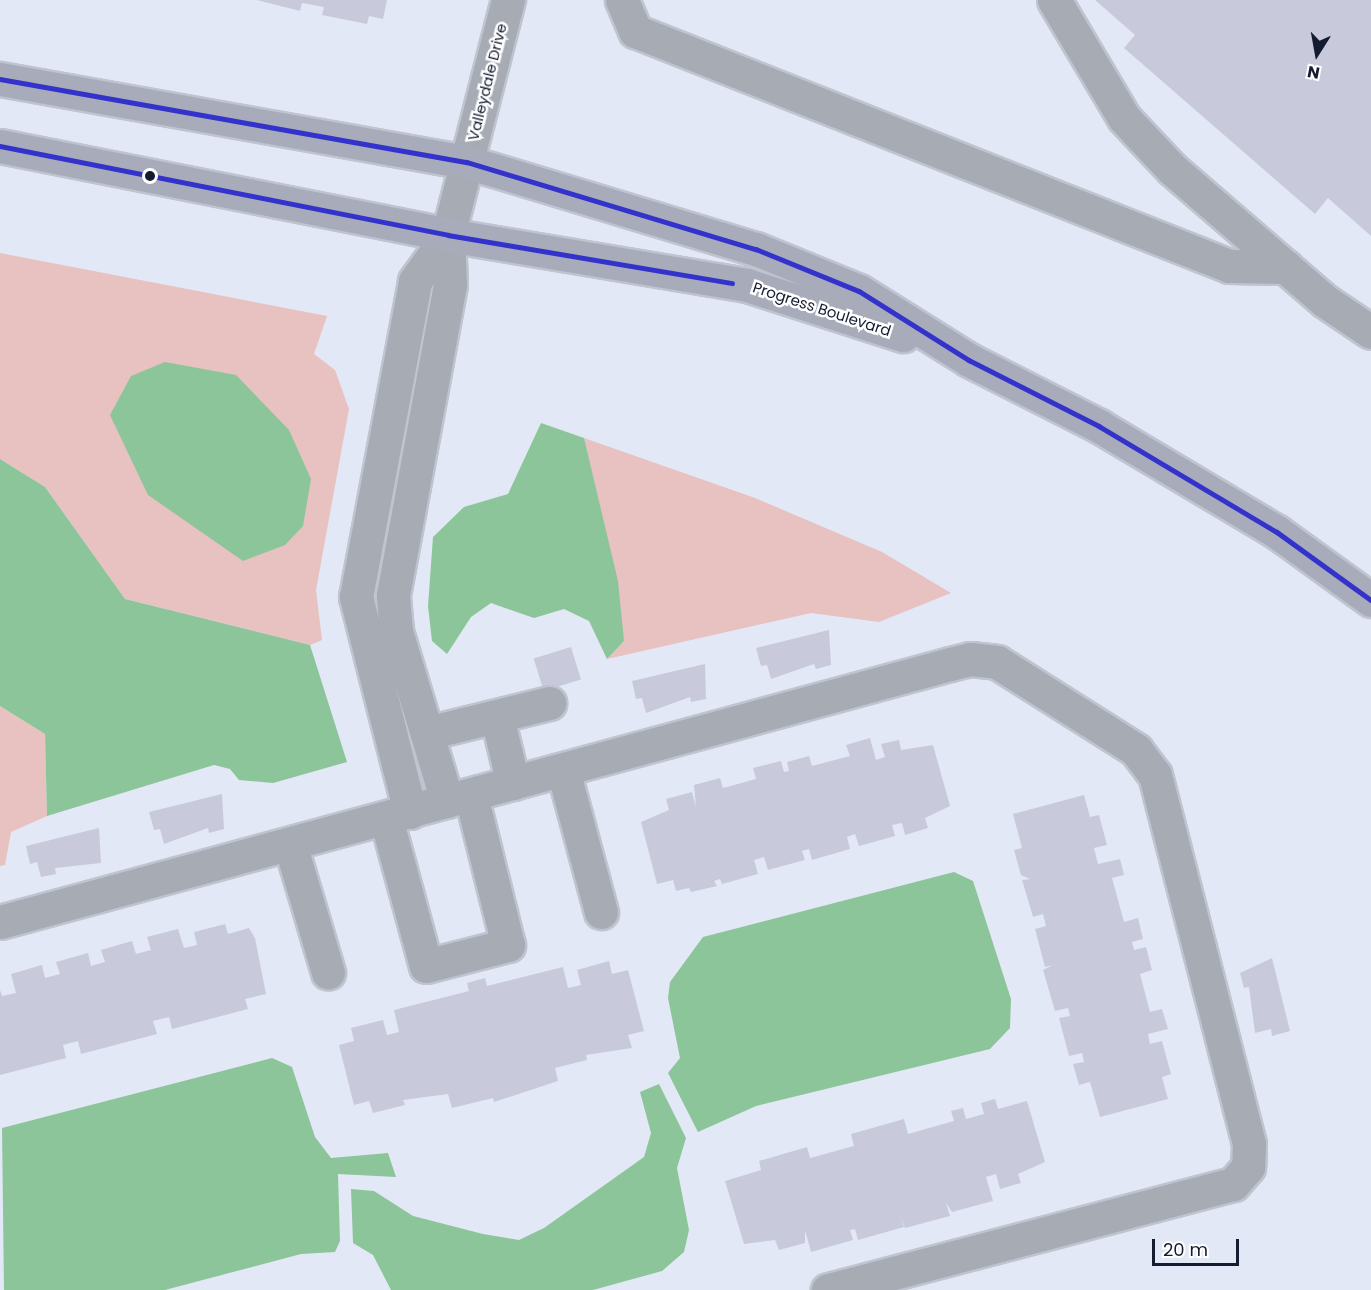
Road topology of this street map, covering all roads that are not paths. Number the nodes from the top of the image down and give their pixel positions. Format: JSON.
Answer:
{"nodes":[{"id":1,"x":508,"y":0,"type":"edge"},
{"id":2,"x":622,"y":0,"type":"edge"},
{"id":3,"x":1054,"y":0,"type":"edge"},
{"id":4,"x":0,"y":79,"type":"edge"},
{"id":5,"x":0,"y":146,"type":"edge"},
{"id":6,"x":467,"y":162,"type":"junction"},
{"id":7,"x":448,"y":235,"type":"junction"},
{"id":8,"x":1286,"y":267,"type":"junction"},
{"id":9,"x":1371,"y":332,"type":"edge"},
{"id":10,"x":969,"y":360,"type":"junction"},
{"id":11,"x":1371,"y":600,"type":"edge"},
{"id":12,"x":549,"y":703,"type":"dead end"},
{"id":13,"x":497,"y":717,"type":"junction"},
{"id":14,"x":426,"y":733,"type":"junction"},
{"id":15,"x":563,"y":770,"type":"junction"},
{"id":16,"x":513,"y":783,"type":"junction"},
{"id":17,"x":459,"y":798,"type":"junction"},
{"id":18,"x":398,"y":815,"type":"junction"},
{"id":19,"x":290,"y":844,"type":"junction"},
{"id":20,"x":601,"y":912,"type":"dead end"},
{"id":21,"x":0,"y":922,"type":"edge"},
{"id":22,"x":328,"y":972,"type":"dead end"},
{"id":23,"x":828,"y":1290,"type":"edge"}],
"edges":[{"from":1,"to":6,"type":"street","name":"Valleydale Drive"},
{"from":2,"to":8,"type":"street"},
{"from":3,"to":8,"type":"street"},
{"from":4,"to":6,"type":"main road","name":"Progress Boulevard"},
{"from":5,"to":7,"type":"main road","name":"Progress Boulevard"},
{"from":6,"to":7,"type":"street","name":"Valleydale Drive"},
{"from":6,"to":10,"type":"main road","name":"Progress Boulevard"},
{"from":7,"to":10,"type":"main road","name":"Progress Boulevard"},
{"from":7,"to":14,"type":"street"},
{"from":7,"to":18,"type":"street"},
{"from":8,"to":9,"type":"street"},
{"from":10,"to":11,"type":"main road","name":"Progress Boulevard"},
{"from":12,"to":13,"type":"street"},
{"from":13,"to":14,"type":"street"},
{"from":13,"to":16,"type":"street"},
{"from":14,"to":17,"type":"street"},
{"from":15,"to":16,"type":"street"},
{"from":15,"to":20,"type":"street"},
{"from":15,"to":23,"type":"street"},
{"from":16,"to":17,"type":"street"},
{"from":17,"to":18,"type":"street"},
{"from":17,"to":18,"type":"street"},
{"from":18,"to":19,"type":"street"},
{"from":19,"to":21,"type":"street"},
{"from":19,"to":22,"type":"street"}]}
